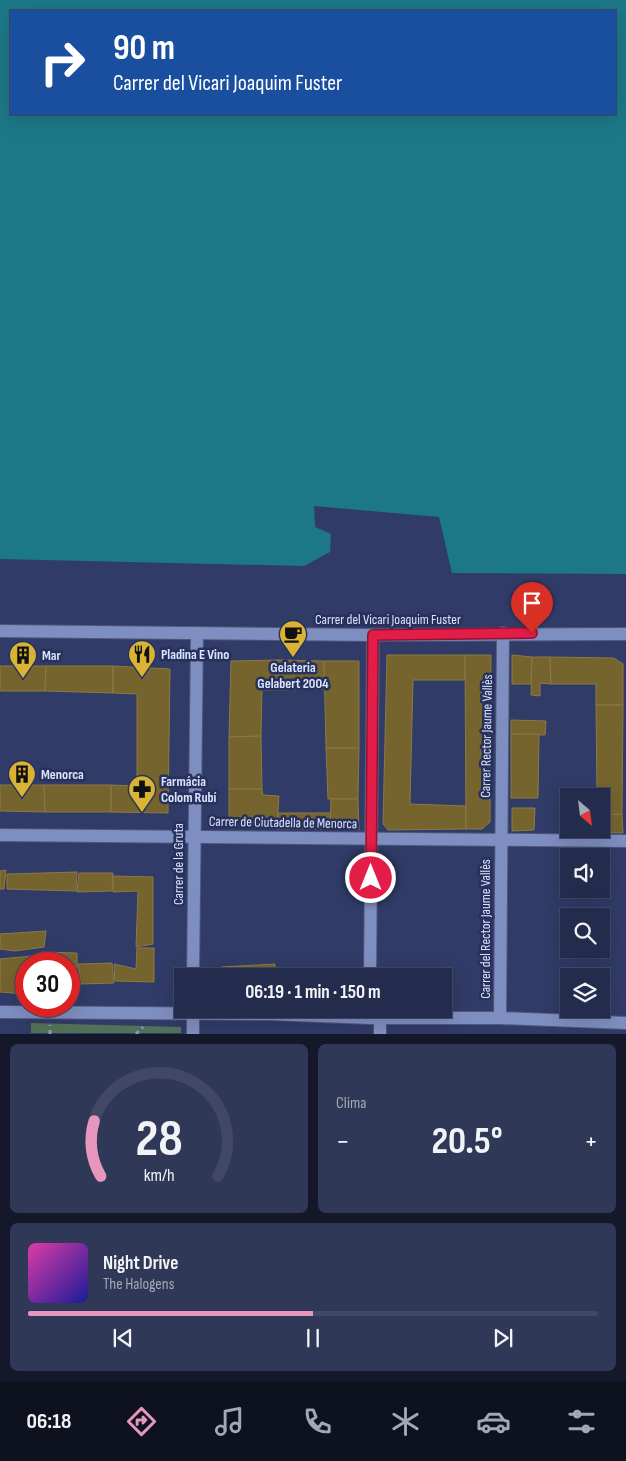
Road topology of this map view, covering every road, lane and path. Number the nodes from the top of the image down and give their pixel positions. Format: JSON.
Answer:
{"nodes":[{"id":1,"x":0,"y":631,"type":"edge"},
{"id":2,"x":197,"y":633,"type":"junction"},
{"id":3,"x":503,"y":633,"type":"junction"},
{"id":4,"x":626,"y":634,"type":"edge"},
{"id":5,"x":373,"y":635,"type":"junction"},
{"id":6,"x":0,"y":834,"type":"edge"},
{"id":7,"x":193,"y":836,"type":"junction"},
{"id":8,"x":371,"y":838,"type":"junction"},
{"id":9,"x":500,"y":839,"type":"junction"},
{"id":10,"x":626,"y":840,"type":"edge"},
{"id":11,"x":193,"y":968,"type":"edge"},
{"id":12,"x":370,"y":968,"type":"edge"},
{"id":13,"x":174,"y":1011,"type":"edge"},
{"id":14,"x":0,"y":1012,"type":"edge"},
{"id":15,"x":452,"y":1017,"type":"edge"},
{"id":16,"x":193,"y":1018,"type":"edge"},
{"id":17,"x":375,"y":1018,"type":"edge"},
{"id":18,"x":500,"y":1018,"type":"junction"},
{"id":19,"x":626,"y":1023,"type":"edge"},
{"id":20,"x":193,"y":1034,"type":"edge"},
{"id":21,"x":380,"y":1034,"type":"edge"}],
"edges":[{"from":1,"to":2,"type":"street","name":"Carrer del Vicari Joaquim Fuster"},
{"from":2,"to":5,"type":"street","name":"Carrer del Vicari Joaquim Fuster"},
{"from":2,"to":7,"type":"street","name":"Carrer de la Gruta"},
{"from":3,"to":4,"type":"street","name":"Carrer del Vicari Joaquim Fuster"},
{"from":3,"to":5,"type":"street","name":"Carrer del Vicari Joaquim Fuster"},
{"from":3,"to":9,"type":"street","name":"Carrer Rector Jaume Vallès"},
{"from":5,"to":8,"type":"street"},
{"from":6,"to":7,"type":"street","name":"Carrer de Ciutadella de Menorca"},
{"from":7,"to":8,"type":"street","name":"Carrer de Ciutadella de Menorca"},
{"from":7,"to":11,"type":"street","name":"Carrer de la Gruta"},
{"from":8,"to":9,"type":"street","name":"Carrer de Ciutadella de Menorca"},
{"from":8,"to":12,"type":"street"},
{"from":9,"to":10,"type":"street","name":"Carrer de Ciutadella de Menorca"},
{"from":9,"to":18,"type":"street","name":"Carrer del Rector Jaume Vallès"},
{"from":13,"to":14,"type":"street"},
{"from":15,"to":18,"type":"street"},
{"from":16,"to":20,"type":"street"},
{"from":17,"to":21,"type":"street"},
{"from":18,"to":19,"type":"street"}]}
